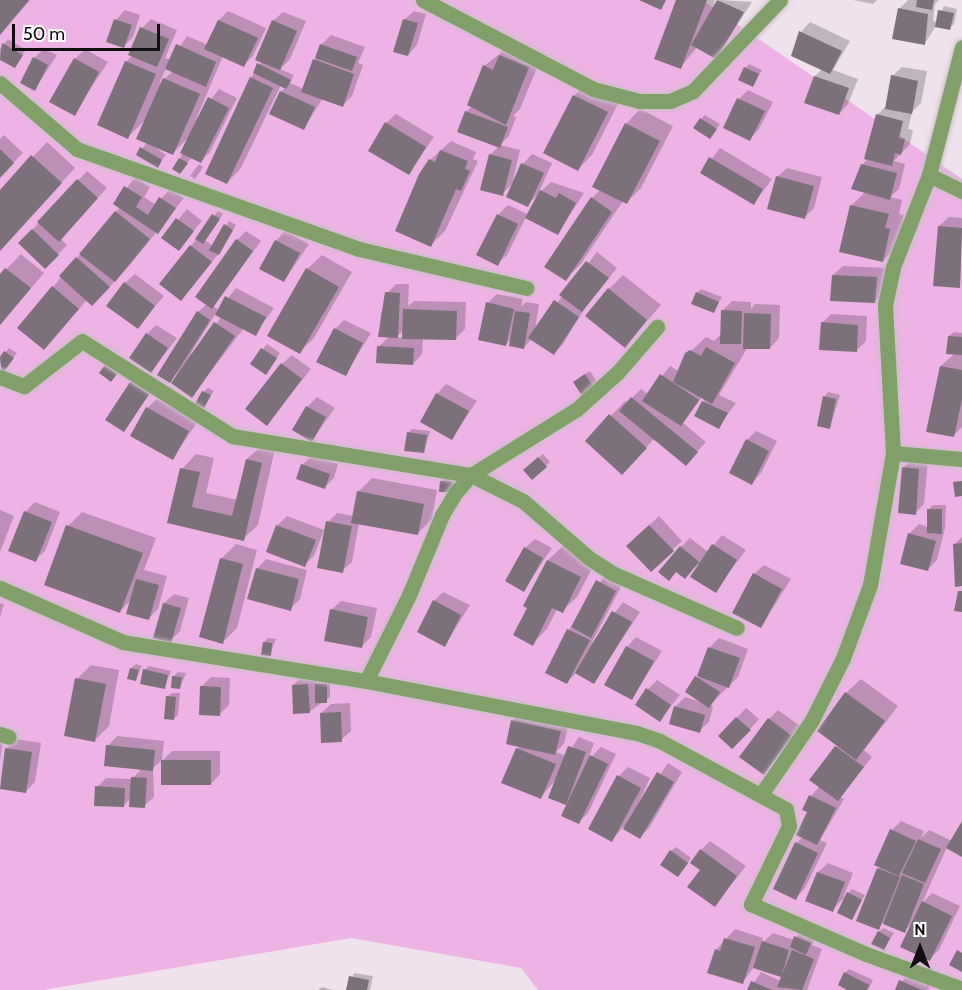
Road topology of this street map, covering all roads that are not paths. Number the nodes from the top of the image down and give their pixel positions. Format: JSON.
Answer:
{"nodes":[{"id":1,"x":423,"y":0,"type":"edge"},
{"id":2,"x":780,"y":0,"type":"edge"},
{"id":3,"x":962,"y":46,"type":"edge"},
{"id":4,"x":2,"y":91,"type":"edge"},
{"id":5,"x":929,"y":175,"type":"junction"},
{"id":6,"x":962,"y":191,"type":"edge"},
{"id":7,"x":527,"y":288,"type":"dead end"},
{"id":8,"x":657,"y":327,"type":"dead end"},
{"id":9,"x":0,"y":377,"type":"edge"},
{"id":10,"x":893,"y":453,"type":"junction"},
{"id":11,"x":962,"y":459,"type":"edge"},
{"id":12,"x":471,"y":475,"type":"junction"},
{"id":13,"x":0,"y":588,"type":"edge"},
{"id":14,"x":737,"y":628,"type":"dead end"},
{"id":15,"x":366,"y":681,"type":"junction"},
{"id":16,"x":762,"y":793,"type":"junction"},
{"id":17,"x":962,"y":989,"type":"edge"}],
"edges":[{"from":1,"to":2,"type":"street"},
{"from":3,"to":5,"type":"street"},
{"from":4,"to":7,"type":"street"},
{"from":5,"to":6,"type":"street"},
{"from":5,"to":10,"type":"street"},
{"from":8,"to":12,"type":"street"},
{"from":9,"to":12,"type":"street"},
{"from":10,"to":11,"type":"street"},
{"from":10,"to":16,"type":"street"},
{"from":12,"to":14,"type":"street"},
{"from":12,"to":15,"type":"street"},
{"from":13,"to":15,"type":"street"},
{"from":15,"to":16,"type":"street"},
{"from":16,"to":17,"type":"street"}]}
